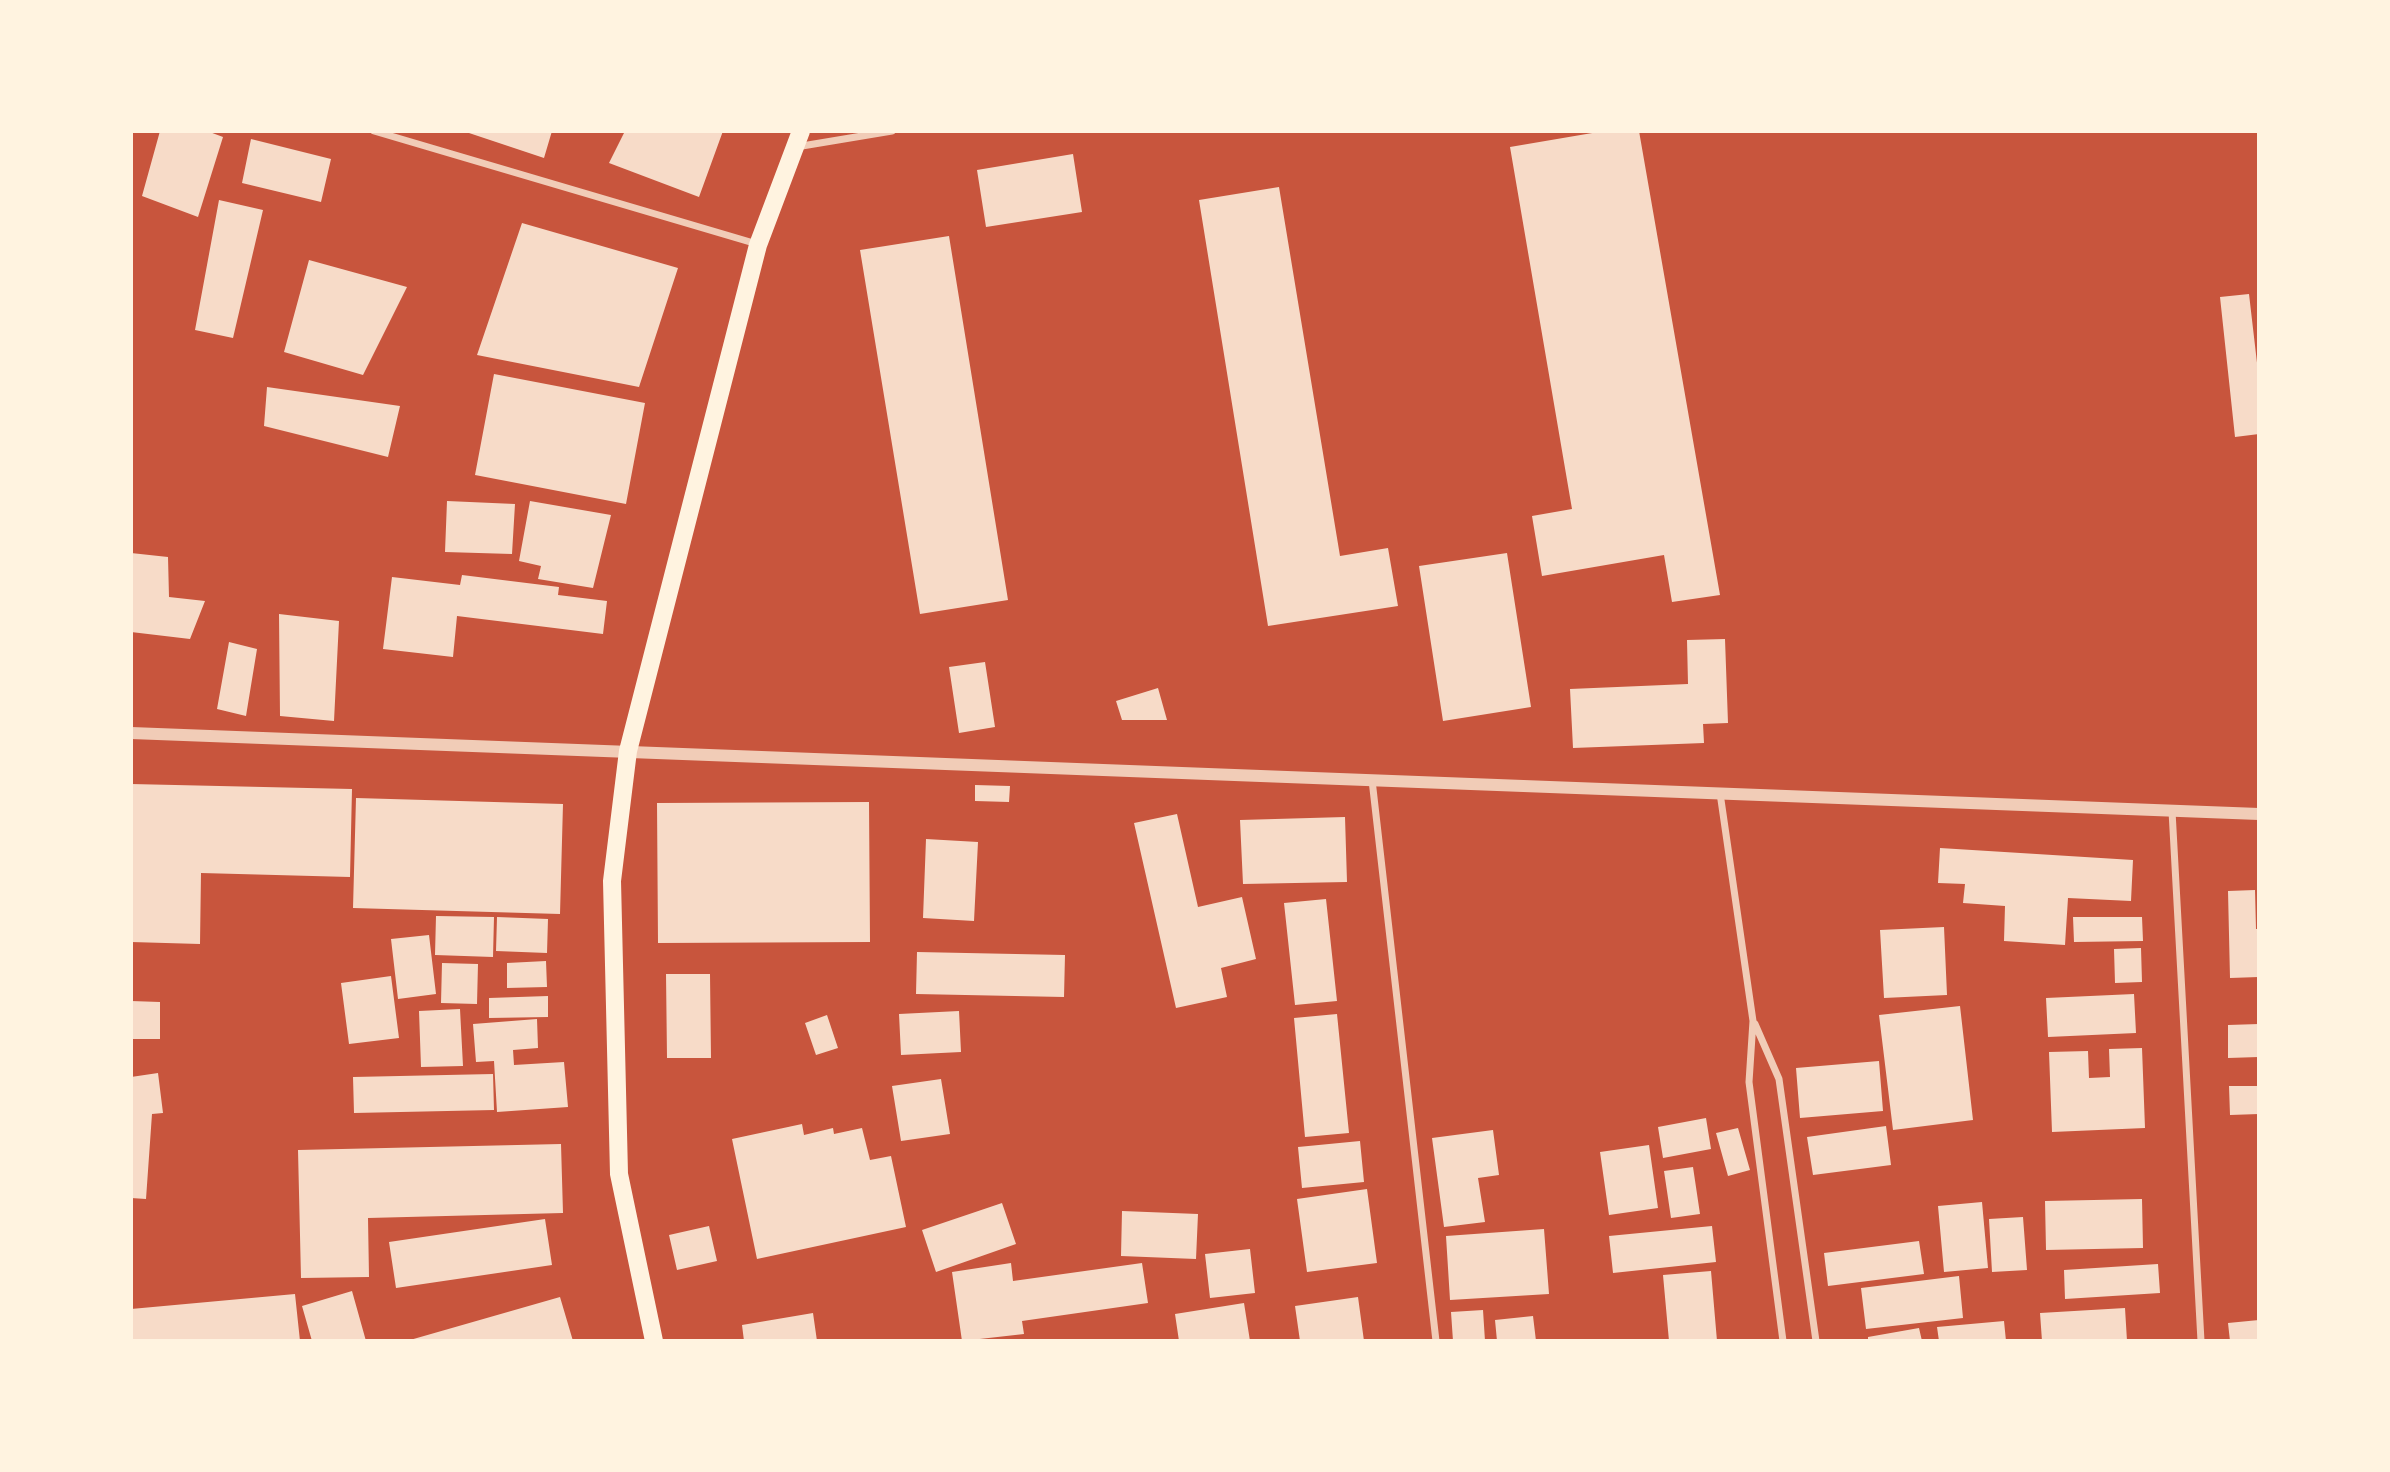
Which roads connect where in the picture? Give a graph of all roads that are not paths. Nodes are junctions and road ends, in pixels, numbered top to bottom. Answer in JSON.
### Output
{"nodes":[{"id":1,"x":374,"y":131,"type":"edge"},
{"id":2,"x":892,"y":131,"type":"edge"},
{"id":3,"x":797,"y":139,"type":"edge"},
{"id":4,"x":758,"y":245,"type":"junction"},
{"id":5,"x":131,"y":733,"type":"edge"},
{"id":6,"x":628,"y":751,"type":"junction"},
{"id":7,"x":1372,"y":780,"type":"junction"},
{"id":8,"x":1720,"y":793,"type":"junction"},
{"id":9,"x":2172,"y":811,"type":"junction"},
{"id":10,"x":2259,"y":814,"type":"edge"},
{"id":11,"x":1754,"y":1021,"type":"junction"},
{"id":12,"x":654,"y":1341,"type":"edge"},
{"id":13,"x":1436,"y":1341,"type":"edge"},
{"id":14,"x":1783,"y":1341,"type":"edge"},
{"id":15,"x":1816,"y":1341,"type":"edge"},
{"id":16,"x":2201,"y":1341,"type":"edge"}],
"edges":[{"from":1,"to":4,"type":"street"},
{"from":2,"to":3,"type":"street"},
{"from":3,"to":4,"type":"main road"},
{"from":4,"to":6,"type":"main road"},
{"from":5,"to":6,"type":"street"},
{"from":6,"to":7,"type":"street"},
{"from":6,"to":12,"type":"main road"},
{"from":7,"to":8,"type":"street"},
{"from":7,"to":13,"type":"street"},
{"from":8,"to":9,"type":"street"},
{"from":8,"to":11,"type":"street"},
{"from":9,"to":10,"type":"street"},
{"from":9,"to":16,"type":"street"},
{"from":11,"to":14,"type":"street"},
{"from":11,"to":15,"type":"street"}]}
